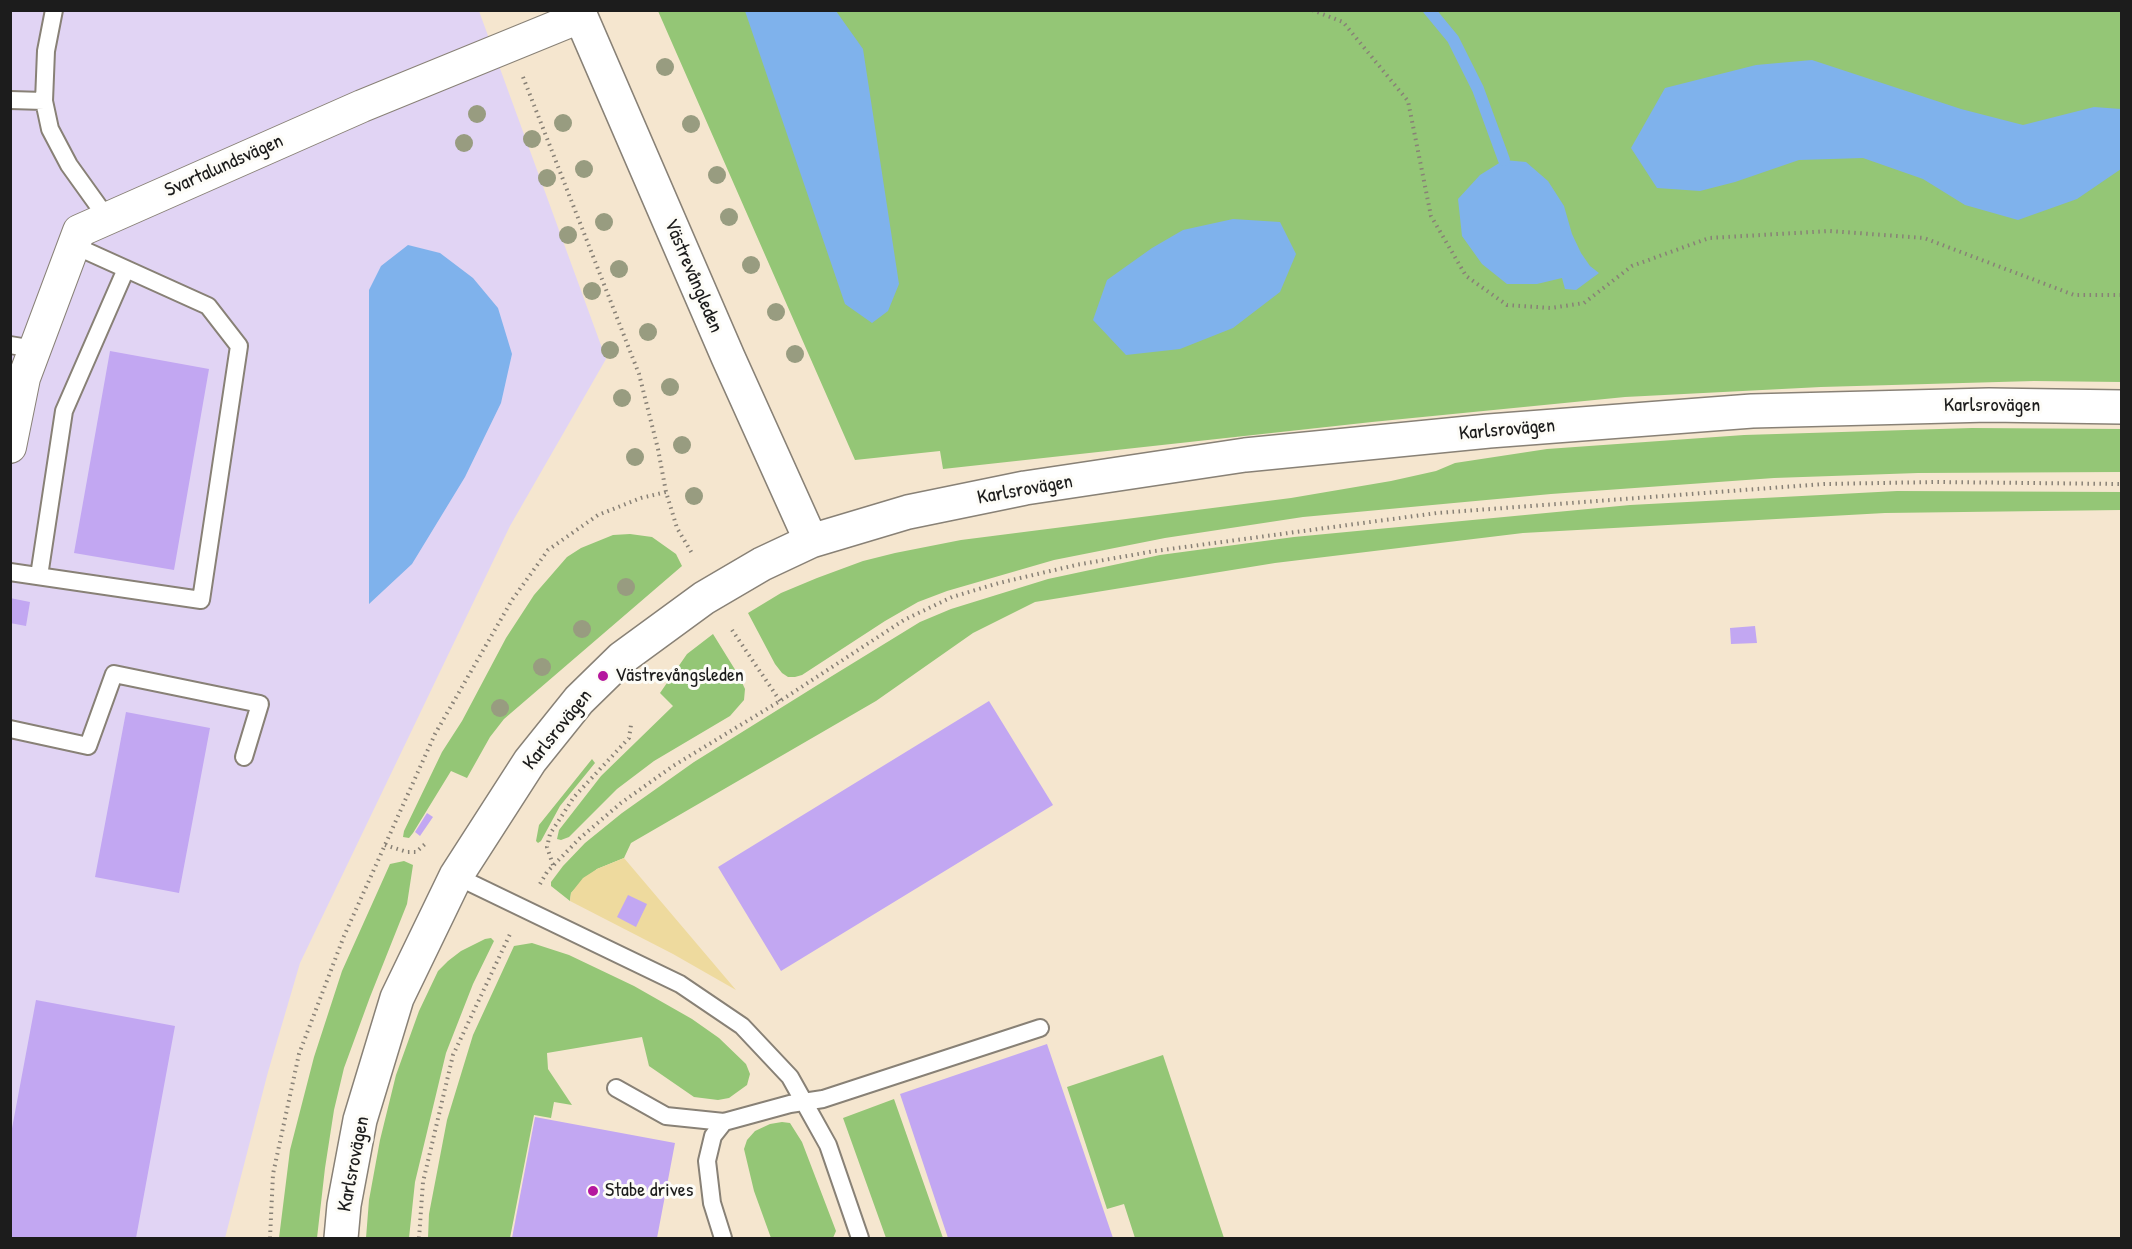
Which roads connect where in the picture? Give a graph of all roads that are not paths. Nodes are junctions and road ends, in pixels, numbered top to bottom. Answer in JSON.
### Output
{"nodes":[{"id":1,"x":54,"y":10,"type":"edge"},
{"id":2,"x":579,"y":14,"type":"edge"},
{"id":3,"x":10,"y":100,"type":"edge"},
{"id":4,"x":44,"y":101,"type":"junction"},
{"id":5,"x":107,"y":218,"type":"junction"},
{"id":6,"x":74,"y":245,"type":"junction"},
{"id":7,"x":126,"y":269,"type":"junction"},
{"id":8,"x":22,"y":347,"type":"edge"},
{"id":9,"x":2121,"y":407,"type":"edge"},
{"id":10,"x":10,"y":447,"type":"edge"},
{"id":11,"x":811,"y":541,"type":"junction"},
{"id":12,"x":10,"y":572,"type":"edge"},
{"id":13,"x":39,"y":576,"type":"junction"},
{"id":14,"x":10,"y":729,"type":"edge"},
{"id":15,"x":244,"y":757,"type":"dead end"},
{"id":16,"x":456,"y":876,"type":"junction"},
{"id":17,"x":1040,"y":1028,"type":"dead end"},
{"id":18,"x":616,"y":1088,"type":"dead end"},
{"id":19,"x":804,"y":1102,"type":"junction"},
{"id":20,"x":724,"y":1122,"type":"junction"},
{"id":21,"x":342,"y":1239,"type":"edge"},
{"id":22,"x":723,"y":1239,"type":"edge"},
{"id":23,"x":860,"y":1239,"type":"edge"}],
"edges":[{"from":1,"to":4,"type":"lane"},
{"from":2,"to":5,"type":"street","name":"Svartalundsvägen"},
{"from":2,"to":11,"type":"street","name":"Västrevångleden"},
{"from":3,"to":4,"type":"lane"},
{"from":4,"to":5,"type":"lane"},
{"from":5,"to":6,"type":"street","name":"Svartalundsvägen"},
{"from":6,"to":7,"type":"lane"},
{"from":6,"to":8,"type":"street","name":"Svartalundsvägen"},
{"from":7,"to":13,"type":"lane"},
{"from":7,"to":13,"type":"lane"},
{"from":8,"to":10,"type":"street","name":"Svartalundsvägen"},
{"from":9,"to":11,"type":"street","name":"Karlsrovägen"},
{"from":11,"to":16,"type":"street","name":"Karlsrovägen"},
{"from":12,"to":13,"type":"lane"},
{"from":14,"to":15,"type":"lane"},
{"from":16,"to":19,"type":"lane"},
{"from":16,"to":21,"type":"street","name":"Karlsrovägen"},
{"from":17,"to":19,"type":"lane"},
{"from":18,"to":20,"type":"lane"},
{"from":19,"to":20,"type":"lane"},
{"from":19,"to":23,"type":"lane"},
{"from":20,"to":22,"type":"lane"}]}
